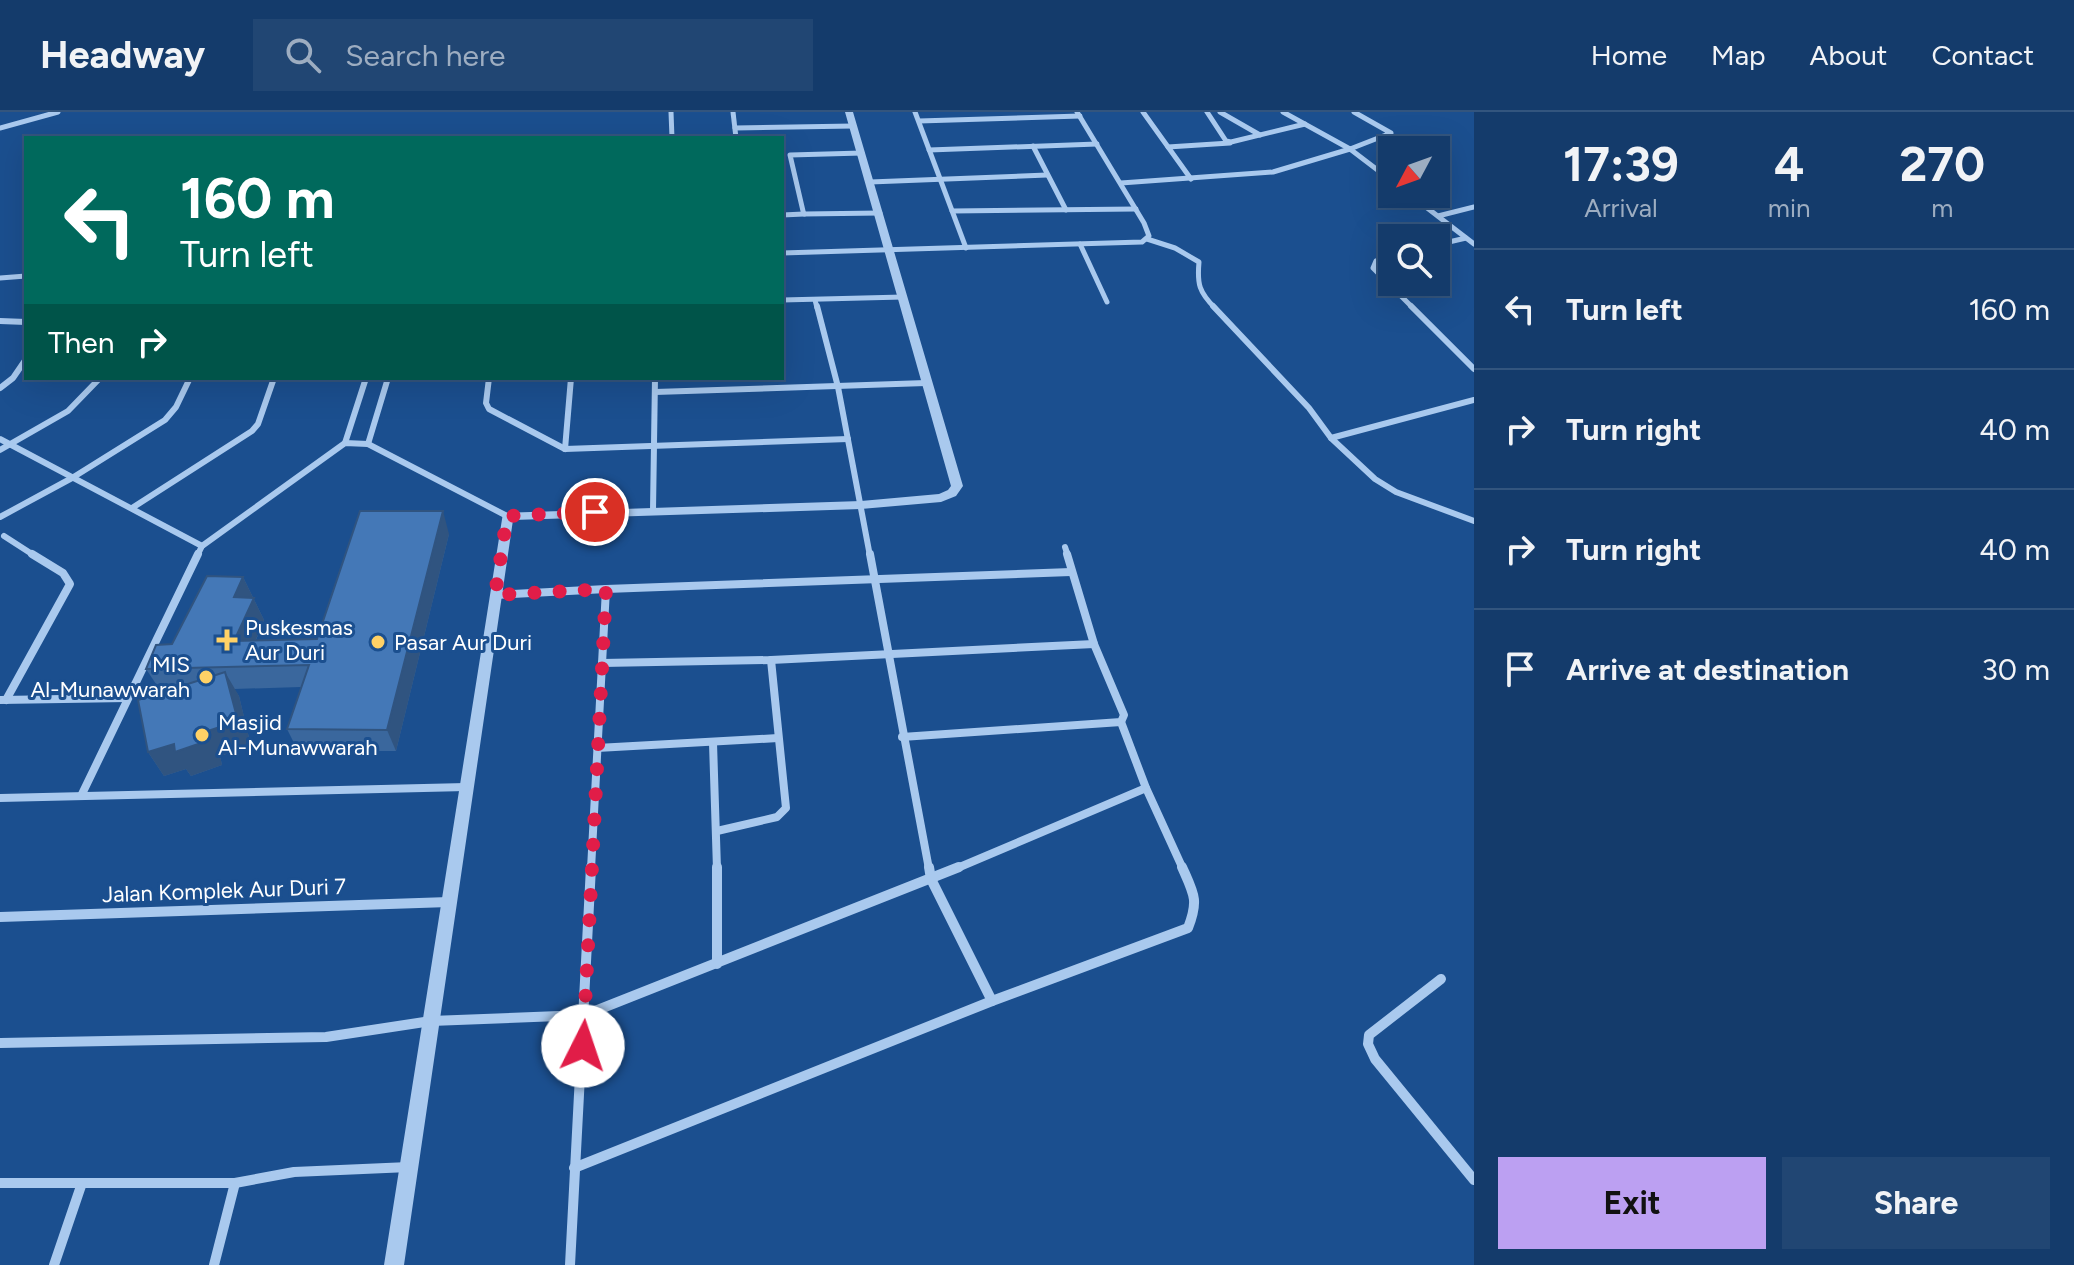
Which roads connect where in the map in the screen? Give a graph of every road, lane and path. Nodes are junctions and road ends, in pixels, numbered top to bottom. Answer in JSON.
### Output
{"nodes":[{"id":1,"x":58,"y":112,"type":"edge"},
{"id":2,"x":671,"y":112,"type":"edge"},
{"id":3,"x":733,"y":112,"type":"edge"},
{"id":4,"x":849,"y":112,"type":"edge"},
{"id":5,"x":915,"y":112,"type":"edge"},
{"id":6,"x":1143,"y":112,"type":"edge"},
{"id":7,"x":1207,"y":112,"type":"edge"},
{"id":8,"x":1220,"y":112,"type":"edge"},
{"id":9,"x":1283,"y":112,"type":"edge"},
{"id":10,"x":1354,"y":112,"type":"edge"},
{"id":11,"x":1079,"y":114,"type":"edge"},
{"id":12,"x":1011,"y":115,"type":"edge"},
{"id":13,"x":919,"y":121,"type":"junction"},
{"id":14,"x":1305,"y":124,"type":"junction"},
{"id":15,"x":853,"y":126,"type":"junction"},
{"id":16,"x":0,"y":128,"type":"edge"},
{"id":17,"x":735,"y":128,"type":"junction"},
{"id":18,"x":1260,"y":135,"type":"junction"},
{"id":19,"x":672,"y":136,"type":"edge"},
{"id":20,"x":736,"y":136,"type":"edge"},
{"id":21,"x":1231,"y":142,"type":"junction"},
{"id":22,"x":1097,"y":144,"type":"junction"},
{"id":23,"x":1033,"y":146,"type":"junction"},
{"id":24,"x":1168,"y":147,"type":"junction"},
{"id":25,"x":1350,"y":149,"type":"junction"},
{"id":26,"x":929,"y":150,"type":"junction"},
{"id":27,"x":862,"y":153,"type":"junction"},
{"id":28,"x":790,"y":155,"type":"junction"},
{"id":29,"x":784,"y":156,"type":"edge"},
{"id":30,"x":1378,"y":170,"type":"edge"},
{"id":31,"x":1047,"y":175,"type":"junction"},
{"id":32,"x":940,"y":178,"type":"junction"},
{"id":33,"x":1191,"y":179,"type":"junction"},
{"id":34,"x":784,"y":182,"type":"edge"},
{"id":35,"x":795,"y":182,"type":"junction"},
{"id":36,"x":870,"y":182,"type":"junction"},
{"id":37,"x":1121,"y":183,"type":"junction"},
{"id":38,"x":1474,"y":207,"type":"edge"},
{"id":39,"x":1427,"y":208,"type":"edge"},
{"id":40,"x":1136,"y":209,"type":"junction"},
{"id":41,"x":1066,"y":210,"type":"junction"},
{"id":42,"x":952,"y":211,"type":"junction"},
{"id":43,"x":880,"y":213,"type":"junction"},
{"id":44,"x":804,"y":214,"type":"junction"},
{"id":45,"x":784,"y":215,"type":"edge"},
{"id":46,"x":1438,"y":216,"type":"junction"},
{"id":47,"x":1466,"y":238,"type":"junction"},
{"id":48,"x":1147,"y":239,"type":"junction"},
{"id":49,"x":1450,"y":242,"type":"edge"},
{"id":50,"x":1080,"y":244,"type":"junction"},
{"id":51,"x":1474,"y":244,"type":"edge"},
{"id":52,"x":966,"y":248,"type":"junction"},
{"id":53,"x":891,"y":250,"type":"junction"},
{"id":54,"x":784,"y":253,"type":"edge"},
{"id":55,"x":24,"y":276,"type":"edge"},
{"id":56,"x":0,"y":278,"type":"edge"},
{"id":57,"x":1401,"y":296,"type":"edge"},
{"id":58,"x":903,"y":297,"type":"junction"},
{"id":59,"x":784,"y":300,"type":"edge"},
{"id":60,"x":815,"y":300,"type":"junction"},
{"id":61,"x":1107,"y":302,"type":"dead end"},
{"id":62,"x":0,"y":321,"type":"edge"},
{"id":63,"x":24,"y":322,"type":"edge"},
{"id":64,"x":24,"y":362,"type":"edge"},
{"id":65,"x":1474,"y":369,"type":"edge"},
{"id":66,"x":99,"y":380,"type":"edge"},
{"id":67,"x":189,"y":380,"type":"edge"},
{"id":68,"x":273,"y":380,"type":"edge"},
{"id":69,"x":365,"y":380,"type":"edge"},
{"id":70,"x":387,"y":380,"type":"edge"},
{"id":71,"x":489,"y":380,"type":"edge"},
{"id":72,"x":571,"y":380,"type":"edge"},
{"id":73,"x":655,"y":380,"type":"edge"},
{"id":74,"x":755,"y":380,"type":"edge"},
{"id":75,"x":926,"y":383,"type":"junction"},
{"id":76,"x":838,"y":387,"type":"junction"},
{"id":77,"x":0,"y":388,"type":"edge"},
{"id":78,"x":756,"y":388,"type":"junction"},
{"id":79,"x":655,"y":392,"type":"junction"},
{"id":80,"x":1474,"y":400,"type":"edge"},
{"id":81,"x":1331,"y":438,"type":"junction"},
{"id":82,"x":0,"y":439,"type":"edge"},
{"id":83,"x":848,"y":439,"type":"junction"},
{"id":84,"x":345,"y":443,"type":"junction"},
{"id":85,"x":10,"y":444,"type":"junction"},
{"id":86,"x":368,"y":444,"type":"junction"},
{"id":87,"x":654,"y":448,"type":"junction"},
{"id":88,"x":565,"y":449,"type":"junction"},
{"id":89,"x":0,"y":450,"type":"edge"},
{"id":90,"x":72,"y":478,"type":"junction"},
{"id":91,"x":861,"y":505,"type":"junction"},
{"id":92,"x":132,"y":508,"type":"junction"},
{"id":93,"x":653,"y":510,"type":"junction"},
{"id":94,"x":507,"y":516,"type":"junction"},
{"id":95,"x":0,"y":517,"type":"edge"},
{"id":96,"x":1474,"y":521,"type":"edge"},
{"id":97,"x":1,"y":538,"type":"edge"},
{"id":98,"x":202,"y":546,"type":"junction"},
{"id":99,"x":1065,"y":547,"type":"dead end"},
{"id":100,"x":1071,"y":572,"type":"junction"},
{"id":101,"x":873,"y":578,"type":"junction"},
{"id":102,"x":606,"y":589,"type":"junction"},
{"id":103,"x":495,"y":595,"type":"junction"},
{"id":104,"x":1094,"y":644,"type":"junction"},
{"id":105,"x":886,"y":653,"type":"junction"},
{"id":106,"x":771,"y":660,"type":"junction"},
{"id":107,"x":602,"y":663,"type":"junction"},
{"id":108,"x":127,"y":698,"type":"junction"},
{"id":109,"x":3,"y":700,"type":"edge"},
{"id":110,"x":1121,"y":722,"type":"junction"},
{"id":111,"x":902,"y":737,"type":"junction"},
{"id":112,"x":778,"y":738,"type":"junction"},
{"id":113,"x":713,"y":743,"type":"junction"},
{"id":114,"x":597,"y":748,"type":"junction"},
{"id":115,"x":466,"y":787,"type":"junction"},
{"id":116,"x":1146,"y":788,"type":"junction"},
{"id":117,"x":82,"y":794,"type":"junction"},
{"id":118,"x":0,"y":798,"type":"edge"},
{"id":119,"x":717,"y":831,"type":"junction"},
{"id":120,"x":931,"y":879,"type":"junction"},
{"id":121,"x":449,"y":902,"type":"junction"},
{"id":122,"x":0,"y":917,"type":"edge"},
{"id":123,"x":717,"y":964,"type":"junction"},
{"id":124,"x":1441,"y":979,"type":"dead end"},
{"id":125,"x":992,"y":1001,"type":"junction"},
{"id":126,"x":585,"y":1015,"type":"junction"},
{"id":127,"x":431,"y":1021,"type":"junction"},
{"id":128,"x":1,"y":1046,"type":"edge"},
{"id":129,"x":409,"y":1167,"type":"junction"},
{"id":130,"x":574,"y":1168,"type":"junction"},
{"id":131,"x":1474,"y":1180,"type":"edge"},
{"id":132,"x":0,"y":1183,"type":"edge"},
{"id":133,"x":82,"y":1183,"type":"junction"},
{"id":134,"x":235,"y":1183,"type":"junction"},
{"id":135,"x":54,"y":1265,"type":"edge"},
{"id":136,"x":214,"y":1265,"type":"edge"},
{"id":137,"x":394,"y":1265,"type":"edge"},
{"id":138,"x":570,"y":1265,"type":"edge"}],
"edges":[{"from":1,"to":16,"type":"street"},
{"from":2,"to":19,"type":"street"},
{"from":3,"to":17,"type":"street"},
{"from":4,"to":15,"type":"street"},
{"from":5,"to":13,"type":"street"},
{"from":6,"to":24,"type":"street"},
{"from":7,"to":21,"type":"street"},
{"from":8,"to":18,"type":"street"},
{"from":9,"to":14,"type":"street"},
{"from":10,"to":25,"type":"street"},
{"from":11,"to":12,"type":"street"},
{"from":11,"to":22,"type":"street"},
{"from":12,"to":13,"type":"street"},
{"from":13,"to":26,"type":"street"},
{"from":14,"to":18,"type":"street"},
{"from":14,"to":25,"type":"street"},
{"from":15,"to":17,"type":"street"},
{"from":15,"to":27,"type":"street"},
{"from":17,"to":20,"type":"street"},
{"from":18,"to":21,"type":"street"},
{"from":21,"to":24,"type":"street"},
{"from":22,"to":23,"type":"street"},
{"from":22,"to":37,"type":"street"},
{"from":23,"to":26,"type":"street"},
{"from":23,"to":31,"type":"street"},
{"from":24,"to":33,"type":"street"},
{"from":25,"to":30,"type":"street"},
{"from":25,"to":33,"type":"street"},
{"from":26,"to":32,"type":"street"},
{"from":27,"to":28,"type":"street"},
{"from":27,"to":36,"type":"street"},
{"from":28,"to":29,"type":"street"},
{"from":28,"to":35,"type":"street"},
{"from":31,"to":32,"type":"street"},
{"from":31,"to":41,"type":"street"},
{"from":32,"to":36,"type":"street"},
{"from":32,"to":42,"type":"street"},
{"from":33,"to":37,"type":"street"},
{"from":34,"to":35,"type":"street"},
{"from":35,"to":44,"type":"street"},
{"from":36,"to":43,"type":"street"},
{"from":37,"to":40,"type":"street"},
{"from":38,"to":46,"type":"street"},
{"from":39,"to":46,"type":"street"},
{"from":40,"to":41,"type":"street"},
{"from":40,"to":48,"type":"street"},
{"from":41,"to":42,"type":"street"},
{"from":42,"to":52,"type":"street"},
{"from":43,"to":44,"type":"street"},
{"from":43,"to":53,"type":"street"},
{"from":44,"to":45,"type":"street"},
{"from":46,"to":47,"type":"street"},
{"from":47,"to":49,"type":"street"},
{"from":47,"to":51,"type":"street"},
{"from":48,"to":50,"type":"street"},
{"from":48,"to":81,"type":"street"},
{"from":50,"to":52,"type":"street"},
{"from":50,"to":61,"type":"street"},
{"from":52,"to":53,"type":"street"},
{"from":53,"to":54,"type":"street"},
{"from":53,"to":58,"type":"street"},
{"from":55,"to":56,"type":"street"},
{"from":57,"to":65,"type":"street"},
{"from":58,"to":60,"type":"street"},
{"from":58,"to":75,"type":"street"},
{"from":59,"to":60,"type":"street"},
{"from":60,"to":76,"type":"street"},
{"from":62,"to":63,"type":"street"},
{"from":64,"to":77,"type":"street"},
{"from":66,"to":85,"type":"street"},
{"from":67,"to":90,"type":"street"},
{"from":68,"to":92,"type":"street"},
{"from":69,"to":84,"type":"street"},
{"from":70,"to":86,"type":"street"},
{"from":71,"to":88,"type":"street"},
{"from":72,"to":88,"type":"street"},
{"from":73,"to":79,"type":"street"},
{"from":74,"to":78,"type":"street"},
{"from":75,"to":76,"type":"street"},
{"from":75,"to":91,"type":"street"},
{"from":76,"to":78,"type":"street"},
{"from":76,"to":83,"type":"street"},
{"from":78,"to":79,"type":"street"},
{"from":79,"to":87,"type":"street"},
{"from":80,"to":81,"type":"street"},
{"from":81,"to":96,"type":"street"},
{"from":82,"to":85,"type":"street"},
{"from":83,"to":87,"type":"street"},
{"from":83,"to":91,"type":"street"},
{"from":84,"to":86,"type":"street"},
{"from":84,"to":98,"type":"street"},
{"from":85,"to":89,"type":"street"},
{"from":85,"to":90,"type":"street"},
{"from":86,"to":94,"type":"street"},
{"from":87,"to":88,"type":"street"},
{"from":87,"to":93,"type":"street"},
{"from":90,"to":92,"type":"street"},
{"from":90,"to":95,"type":"street"},
{"from":91,"to":93,"type":"street"},
{"from":91,"to":101,"type":"street"},
{"from":92,"to":98,"type":"street"},
{"from":93,"to":94,"type":"street"},
{"from":94,"to":103,"type":"street"},
{"from":97,"to":109,"type":"street"},
{"from":98,"to":108,"type":"street"},
{"from":99,"to":100,"type":"street"},
{"from":100,"to":101,"type":"street"},
{"from":100,"to":104,"type":"street"},
{"from":101,"to":102,"type":"street"},
{"from":101,"to":105,"type":"street"},
{"from":102,"to":103,"type":"street"},
{"from":102,"to":107,"type":"street"},
{"from":103,"to":115,"type":"street"},
{"from":104,"to":105,"type":"street"},
{"from":104,"to":110,"type":"street"},
{"from":105,"to":106,"type":"street"},
{"from":105,"to":111,"type":"street"},
{"from":106,"to":107,"type":"street"},
{"from":106,"to":112,"type":"street"},
{"from":107,"to":114,"type":"street"},
{"from":108,"to":109,"type":"street"},
{"from":108,"to":117,"type":"street"},
{"from":110,"to":111,"type":"street"},
{"from":110,"to":116,"type":"street"},
{"from":111,"to":120,"type":"street"},
{"from":112,"to":113,"type":"street"},
{"from":112,"to":119,"type":"street"},
{"from":113,"to":114,"type":"street"},
{"from":113,"to":119,"type":"street"},
{"from":114,"to":126,"type":"street"},
{"from":115,"to":117,"type":"street"},
{"from":115,"to":121,"type":"street"},
{"from":116,"to":120,"type":"street"},
{"from":116,"to":125,"type":"street"},
{"from":117,"to":118,"type":"street"},
{"from":119,"to":123,"type":"street"},
{"from":120,"to":123,"type":"street"},
{"from":120,"to":125,"type":"street"},
{"from":121,"to":122,"type":"street","name":"Jalan Komplek Aur Duri 7"},
{"from":121,"to":127,"type":"street"},
{"from":123,"to":126,"type":"street"},
{"from":124,"to":131,"type":"street"},
{"from":125,"to":130,"type":"street"},
{"from":126,"to":127,"type":"street"},
{"from":126,"to":130,"type":"street"},
{"from":127,"to":128,"type":"street"},
{"from":127,"to":129,"type":"street"},
{"from":129,"to":134,"type":"street"},
{"from":129,"to":137,"type":"street"},
{"from":130,"to":138,"type":"street"},
{"from":132,"to":133,"type":"street"},
{"from":133,"to":134,"type":"street"},
{"from":133,"to":135,"type":"street"},
{"from":134,"to":136,"type":"street"}]}
